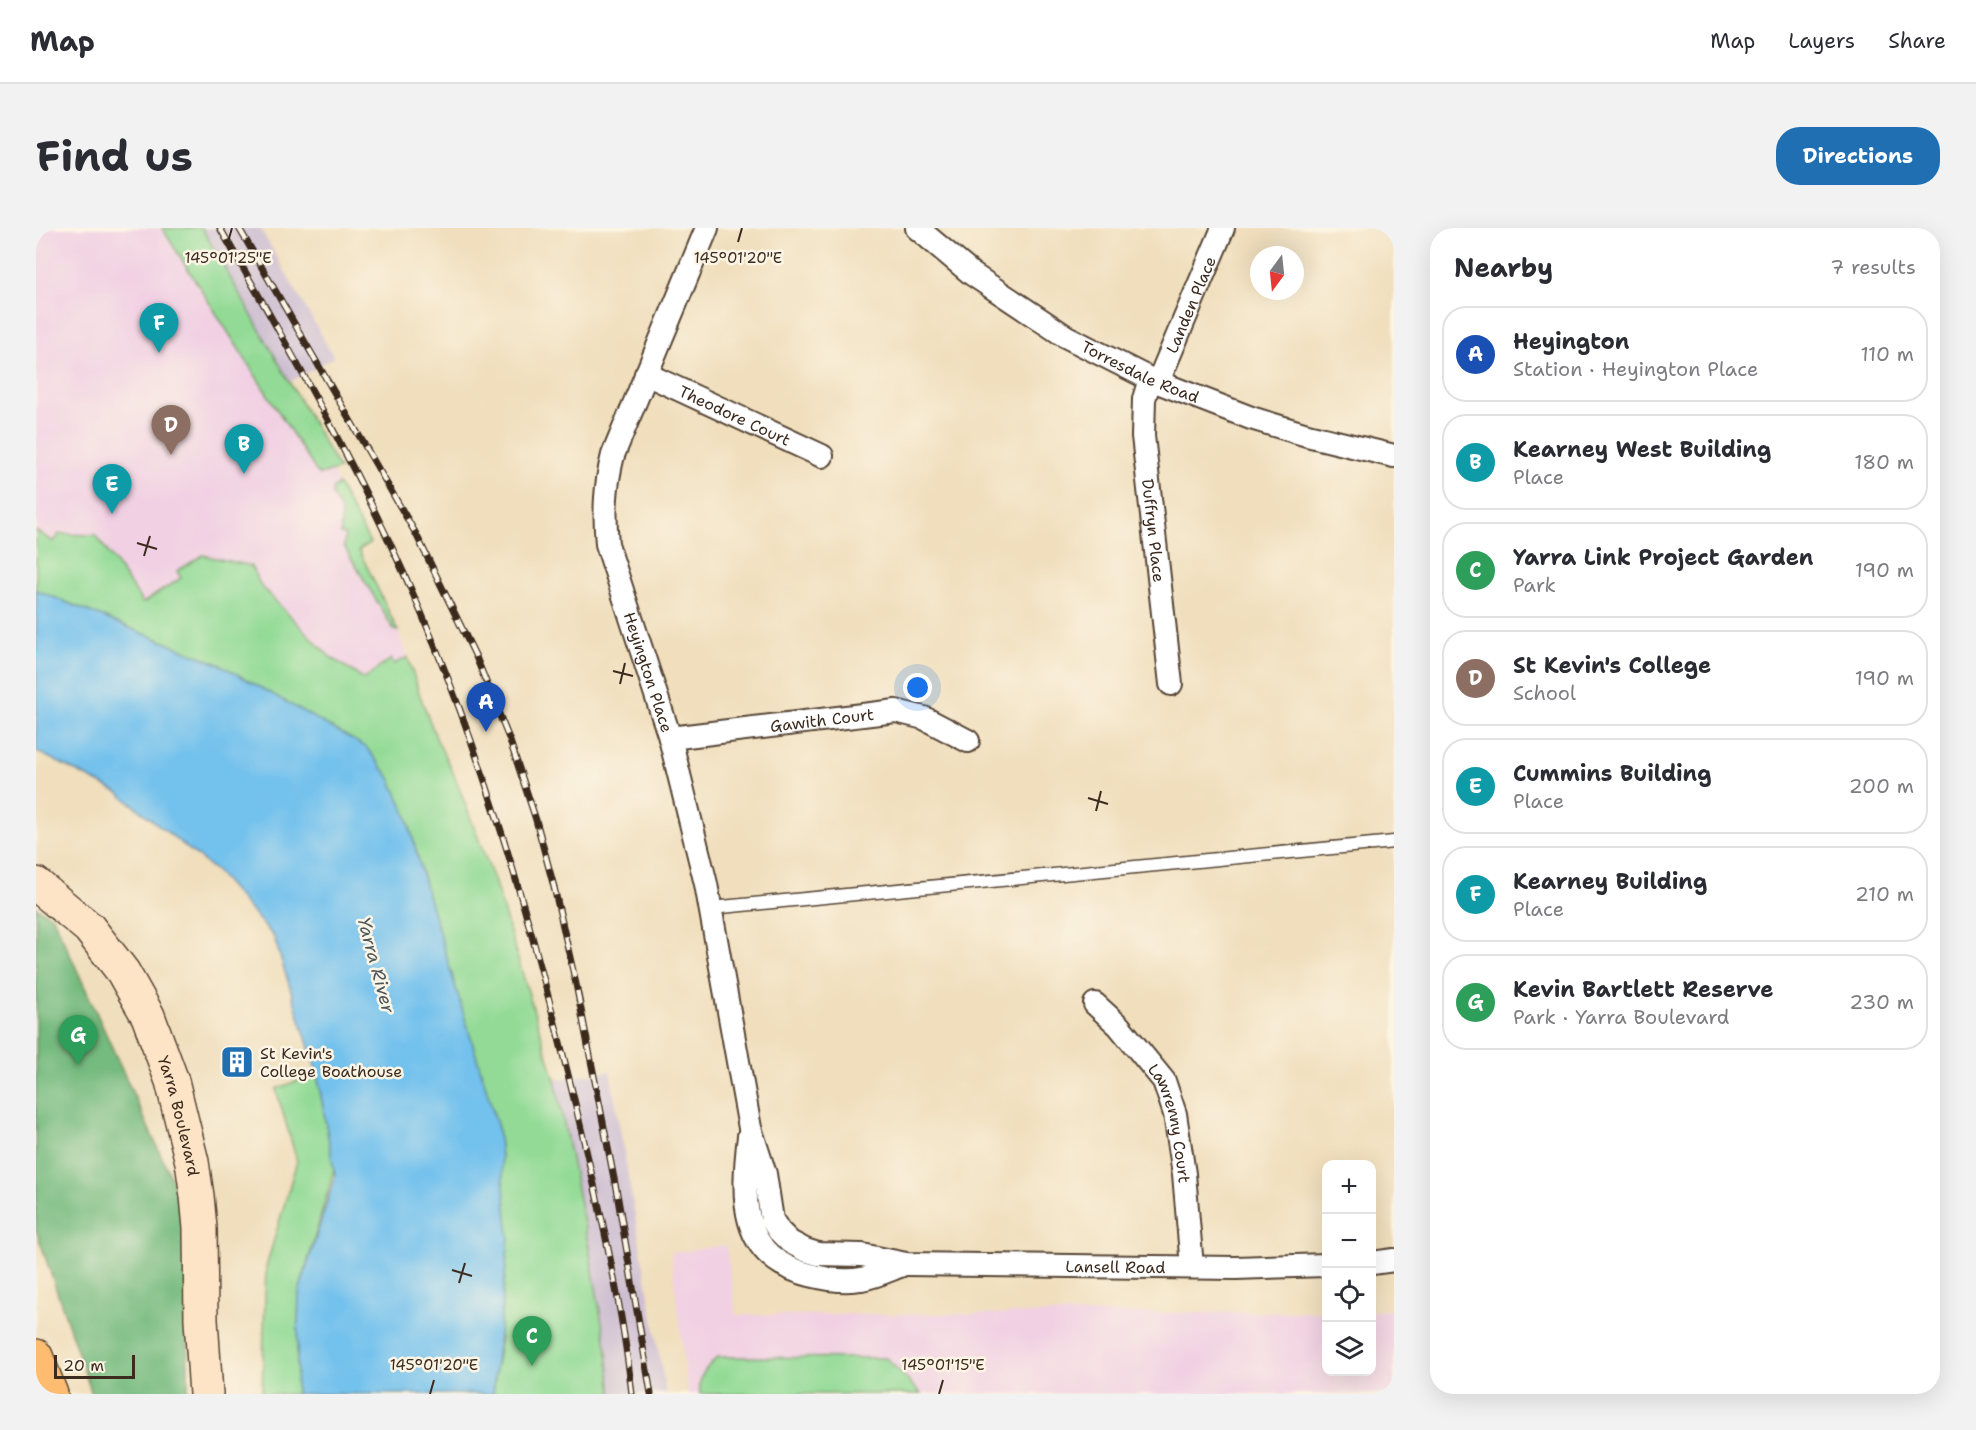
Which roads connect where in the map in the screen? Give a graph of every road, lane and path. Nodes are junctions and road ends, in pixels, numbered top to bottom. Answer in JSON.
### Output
{"nodes":[{"id":1,"x":706,"y":228,"type":"edge"},
{"id":2,"x":917,"y":228,"type":"edge"},
{"id":3,"x":1222,"y":228,"type":"edge"},
{"id":4,"x":646,"y":374,"type":"junction"},
{"id":5,"x":1154,"y":380,"type":"junction"},
{"id":6,"x":822,"y":456,"type":"dead end"},
{"id":7,"x":1394,"y":456,"type":"edge"},
{"id":8,"x":1171,"y":684,"type":"dead end"},
{"id":9,"x":670,"y":738,"type":"junction"},
{"id":10,"x":968,"y":741,"type":"dead end"},
{"id":11,"x":1394,"y":842,"type":"edge"},
{"id":12,"x":36,"y":884,"type":"edge"},
{"id":13,"x":711,"y":908,"type":"junction"},
{"id":14,"x":1095,"y":1004,"type":"dead end"},
{"id":15,"x":750,"y":1128,"type":"junction"},
{"id":16,"x":779,"y":1232,"type":"joint"},
{"id":17,"x":758,"y":1242,"type":"joint"},
{"id":18,"x":1394,"y":1260,"type":"edge"},
{"id":19,"x":1376,"y":1262,"type":"edge"},
{"id":20,"x":906,"y":1264,"type":"junction"},
{"id":21,"x":1322,"y":1265,"type":"edge"},
{"id":22,"x":1192,"y":1268,"type":"junction"},
{"id":23,"x":36,"y":1356,"type":"edge"},
{"id":24,"x":51,"y":1394,"type":"edge"},
{"id":25,"x":206,"y":1394,"type":"edge"}],
"edges":[{"from":1,"to":4,"type":"street","name":"Heyington Place"},
{"from":2,"to":5,"type":"street","name":"Torresdale Road"},
{"from":3,"to":5,"type":"street","name":"Landen Place"},
{"from":4,"to":6,"type":"street","name":"Theodore Court"},
{"from":4,"to":9,"type":"street","name":"Heyington Place"},
{"from":5,"to":7,"type":"street","name":"Torresdale Road"},
{"from":5,"to":8,"type":"street","name":"Duffryn Place"},
{"from":9,"to":10,"type":"street","name":"Gawith Court"},
{"from":9,"to":13,"type":"street","name":"Heyington Place"},
{"from":11,"to":13,"type":"lane"},
{"from":12,"to":25,"type":"street","name":"Yarra Boulevard"},
{"from":13,"to":15,"type":"street","name":"Heyington Place"},
{"from":14,"to":22,"type":"street","name":"Lawrenny Court"},
{"from":15,"to":16,"type":"street","name":"Heyington Place"},
{"from":15,"to":17,"type":"street","name":"Heyington Place"},
{"from":16,"to":20,"type":"street","name":"Lansell Road"},
{"from":17,"to":20,"type":"street","name":"Lansell Road"},
{"from":18,"to":19,"type":"street"},
{"from":20,"to":22,"type":"street","name":"Lansell Road"},
{"from":21,"to":22,"type":"street","name":"Lansell Road"},
{"from":23,"to":24,"type":"highway"}]}
